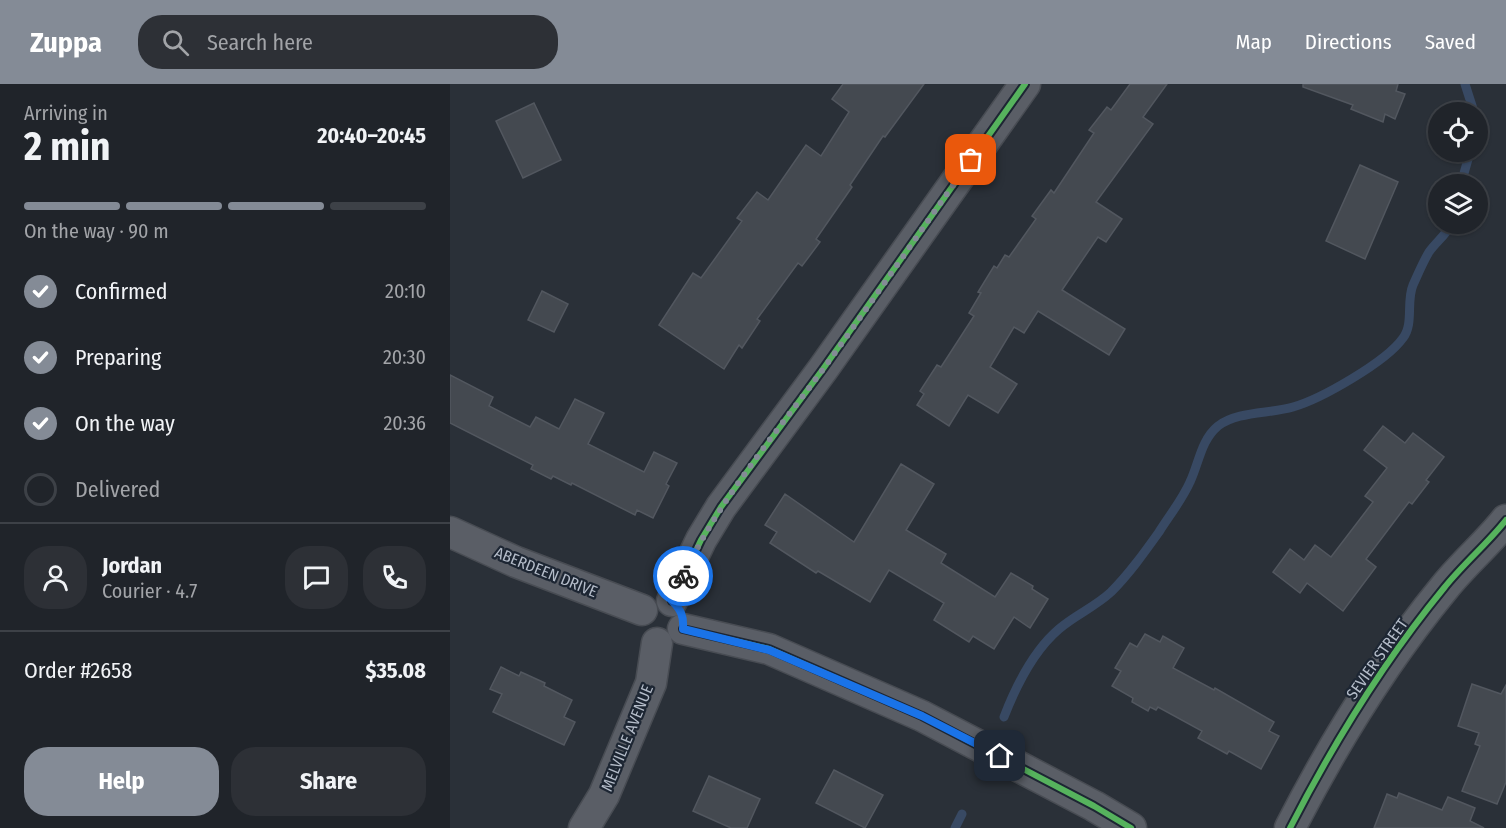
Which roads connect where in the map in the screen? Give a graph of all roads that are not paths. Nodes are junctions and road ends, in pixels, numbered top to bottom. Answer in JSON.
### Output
{"nodes":[{"id":1,"x":1025,"y":84,"type":"edge"},
{"id":2,"x":1506,"y":520,"type":"edge"},
{"id":3,"x":450,"y":532,"type":"edge"},
{"id":4,"x":672,"y":601,"type":"junction"},
{"id":5,"x":642,"y":610,"type":"junction"},
{"id":6,"x":683,"y":629,"type":"junction"},
{"id":7,"x":657,"y":643,"type":"junction"},
{"id":8,"x":584,"y":828,"type":"edge"},
{"id":9,"x":1131,"y":828,"type":"edge"},
{"id":10,"x":1290,"y":828,"type":"edge"}],
"edges":[{"from":1,"to":4,"type":"street"},
{"from":2,"to":10,"type":"street","name":"SEVIER STREET"},
{"from":3,"to":5,"type":"street","name":"ABERDEEN DRIVE"},
{"from":4,"to":5,"type":"street"},
{"from":4,"to":6,"type":"street"},
{"from":5,"to":7,"type":"street"},
{"from":6,"to":7,"type":"street"},
{"from":6,"to":9,"type":"street"},
{"from":7,"to":8,"type":"street","name":"MELVILLE AVENUE"}]}
